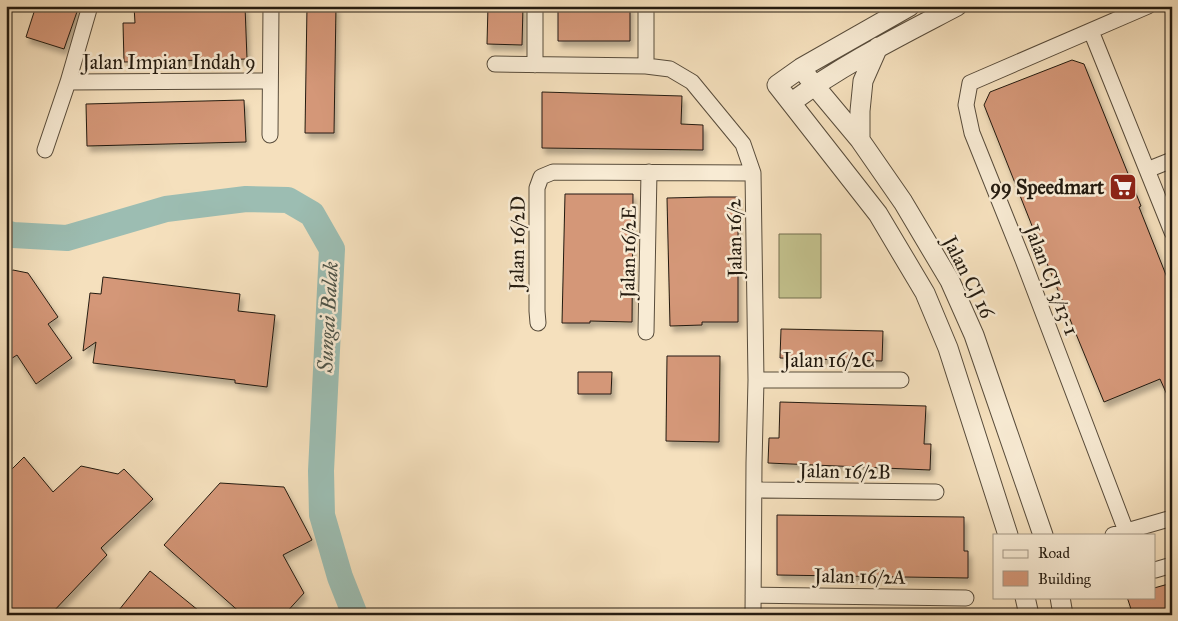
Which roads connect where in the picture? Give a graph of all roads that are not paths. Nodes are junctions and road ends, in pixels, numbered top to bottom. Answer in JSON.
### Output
{"nodes":[{"id":1,"x":90,"y":6,"type":"edge"},
{"id":2,"x":271,"y":6,"type":"edge"},
{"id":3,"x":535,"y":6,"type":"edge"},
{"id":4,"x":646,"y":6,"type":"edge"},
{"id":5,"x":910,"y":6,"type":"edge"},
{"id":6,"x":957,"y":6,"type":"edge"},
{"id":7,"x":1148,"y":6,"type":"edge"},
{"id":8,"x":1092,"y":30,"type":"junction"},
{"id":9,"x":878,"y":47,"type":"junction"},
{"id":10,"x":494,"y":64,"type":"dead end"},
{"id":11,"x":535,"y":64,"type":"junction"},
{"id":12,"x":646,"y":66,"type":"junction"},
{"id":13,"x":801,"y":68,"type":"junction"},
{"id":14,"x":270,"y":81,"type":"junction"},
{"id":15,"x":68,"y":82,"type":"junction"},
{"id":16,"x":814,"y":86,"type":"junction"},
{"id":17,"x":792,"y":102,"type":"junction"},
{"id":18,"x":270,"y":135,"type":"dead end"},
{"id":19,"x":860,"y":140,"type":"junction"},
{"id":20,"x":45,"y":150,"type":"dead end"},
{"id":21,"x":1172,"y":160,"type":"edge"},
{"id":22,"x":1147,"y":170,"type":"junction"},
{"id":23,"x":649,"y":172,"type":"junction"},
{"id":24,"x":753,"y":172,"type":"junction"},
{"id":25,"x":1172,"y":232,"type":"edge"},
{"id":26,"x":538,"y":323,"type":"dead end"},
{"id":27,"x":646,"y":332,"type":"dead end"},
{"id":28,"x":756,"y":380,"type":"junction"},
{"id":29,"x":901,"y":380,"type":"dead end"},
{"id":30,"x":754,"y":490,"type":"junction"},
{"id":31,"x":936,"y":492,"type":"dead end"},
{"id":32,"x":1172,"y":518,"type":"edge"},
{"id":33,"x":1120,"y":533,"type":"edge"},
{"id":34,"x":1008,"y":534,"type":"edge"},
{"id":35,"x":1043,"y":534,"type":"edge"},
{"id":36,"x":1172,"y":565,"type":"edge"},
{"id":37,"x":1156,"y":570,"type":"edge"},
{"id":38,"x":753,"y":595,"type":"junction"},
{"id":39,"x":966,"y":598,"type":"dead end"},
{"id":40,"x":1025,"y":598,"type":"edge"},
{"id":41,"x":1060,"y":598,"type":"edge"},
{"id":42,"x":753,"y":615,"type":"edge"},
{"id":43,"x":1029,"y":615,"type":"edge"},
{"id":44,"x":1064,"y":615,"type":"edge"}],
"edges":[{"from":1,"to":15,"type":"street"},
{"from":2,"to":14,"type":"street"},
{"from":3,"to":11,"type":"street"},
{"from":4,"to":12,"type":"street"},
{"from":5,"to":13,"type":"street"},
{"from":6,"to":9,"type":"street"},
{"from":7,"to":8,"type":"street","name":"Jalan CJ 3/13-1"},
{"from":8,"to":22,"type":"street"},
{"from":8,"to":33,"type":"street","name":"Jalan CJ 3/13-1"},
{"from":9,"to":16,"type":"street"},
{"from":9,"to":19,"type":"street"},
{"from":10,"to":11,"type":"street","name":"Jalan 16/2"},
{"from":11,"to":12,"type":"street","name":"Jalan 16/2"},
{"from":12,"to":24,"type":"street","name":"Jalan 16/2"},
{"from":13,"to":16,"type":"street","name":"Jalan CJ 16"},
{"from":13,"to":17,"type":"street"},
{"from":14,"to":15,"type":"street","name":"Jalan Impian Indah 9"},
{"from":14,"to":18,"type":"street"},
{"from":15,"to":20,"type":"street"},
{"from":16,"to":17,"type":"street"},
{"from":16,"to":19,"type":"street","name":"Jalan CJ 16"},
{"from":17,"to":34,"type":"street"},
{"from":19,"to":35,"type":"street","name":"Jalan CJ 16"},
{"from":21,"to":22,"type":"street"},
{"from":22,"to":25,"type":"street"},
{"from":23,"to":24,"type":"street"},
{"from":23,"to":26,"type":"street","name":"Jalan 16/2D"},
{"from":23,"to":27,"type":"street","name":"Jalan 16/2E"},
{"from":24,"to":28,"type":"street","name":"Jalan 16/2"},
{"from":28,"to":29,"type":"street","name":"Jalan 16/2C"},
{"from":28,"to":30,"type":"street","name":"Jalan 16/2"},
{"from":30,"to":31,"type":"street","name":"Jalan 16/2B"},
{"from":30,"to":38,"type":"street","name":"Jalan 16/2"},
{"from":32,"to":33,"type":"street"},
{"from":36,"to":37,"type":"street"},
{"from":38,"to":39,"type":"street","name":"Jalan 16/2A"},
{"from":38,"to":42,"type":"street","name":"Jalan 16/2"},
{"from":40,"to":43,"type":"street"},
{"from":41,"to":44,"type":"street"}]}
